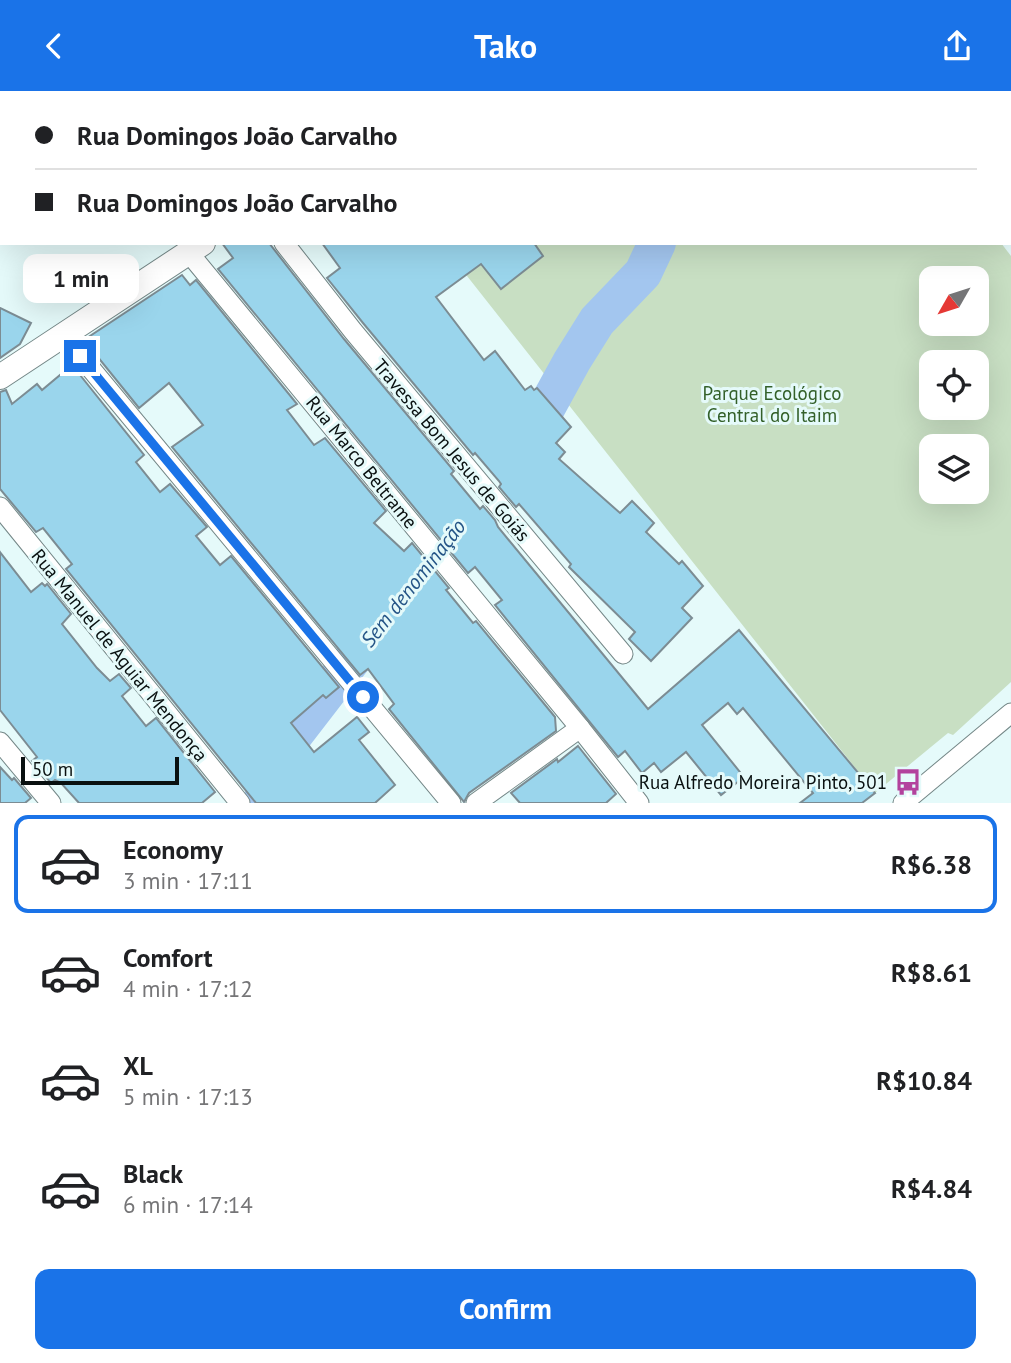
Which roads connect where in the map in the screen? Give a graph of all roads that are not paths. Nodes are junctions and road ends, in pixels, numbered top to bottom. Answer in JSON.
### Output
{"nodes":[{"id":1,"x":286,"y":245,"type":"edge"},
{"id":2,"x":196,"y":248,"type":"edge"},
{"id":3,"x":63,"y":335,"type":"junction"},
{"id":4,"x":0,"y":377,"type":"edge"},
{"id":5,"x":0,"y":507,"type":"edge"},
{"id":6,"x":623,"y":654,"type":"dead end"},
{"id":7,"x":1011,"y":713,"type":"edge"},
{"id":8,"x":580,"y":728,"type":"junction"},
{"id":9,"x":0,"y":742,"type":"edge"},
{"id":10,"x":51,"y":803,"type":"edge"},
{"id":11,"x":240,"y":803,"type":"edge"},
{"id":12,"x":451,"y":803,"type":"edge"},
{"id":13,"x":476,"y":803,"type":"edge"},
{"id":14,"x":639,"y":803,"type":"edge"},
{"id":15,"x":903,"y":803,"type":"edge"}],
"edges":[{"from":1,"to":6,"type":"street","name":"Travessa Bom Jesus de Goiás"},
{"from":2,"to":3,"type":"street"},
{"from":2,"to":8,"type":"street","name":"Rua Marco Beltrame"},
{"from":3,"to":4,"type":"street"},
{"from":3,"to":12,"type":"street"},
{"from":5,"to":11,"type":"street","name":"Rua Manuel de Aguiar Mendonça"},
{"from":7,"to":15,"type":"street"},
{"from":8,"to":13,"type":"street"},
{"from":8,"to":14,"type":"street","name":"Rua Marco Beltrame"},
{"from":9,"to":10,"type":"street"}]}
